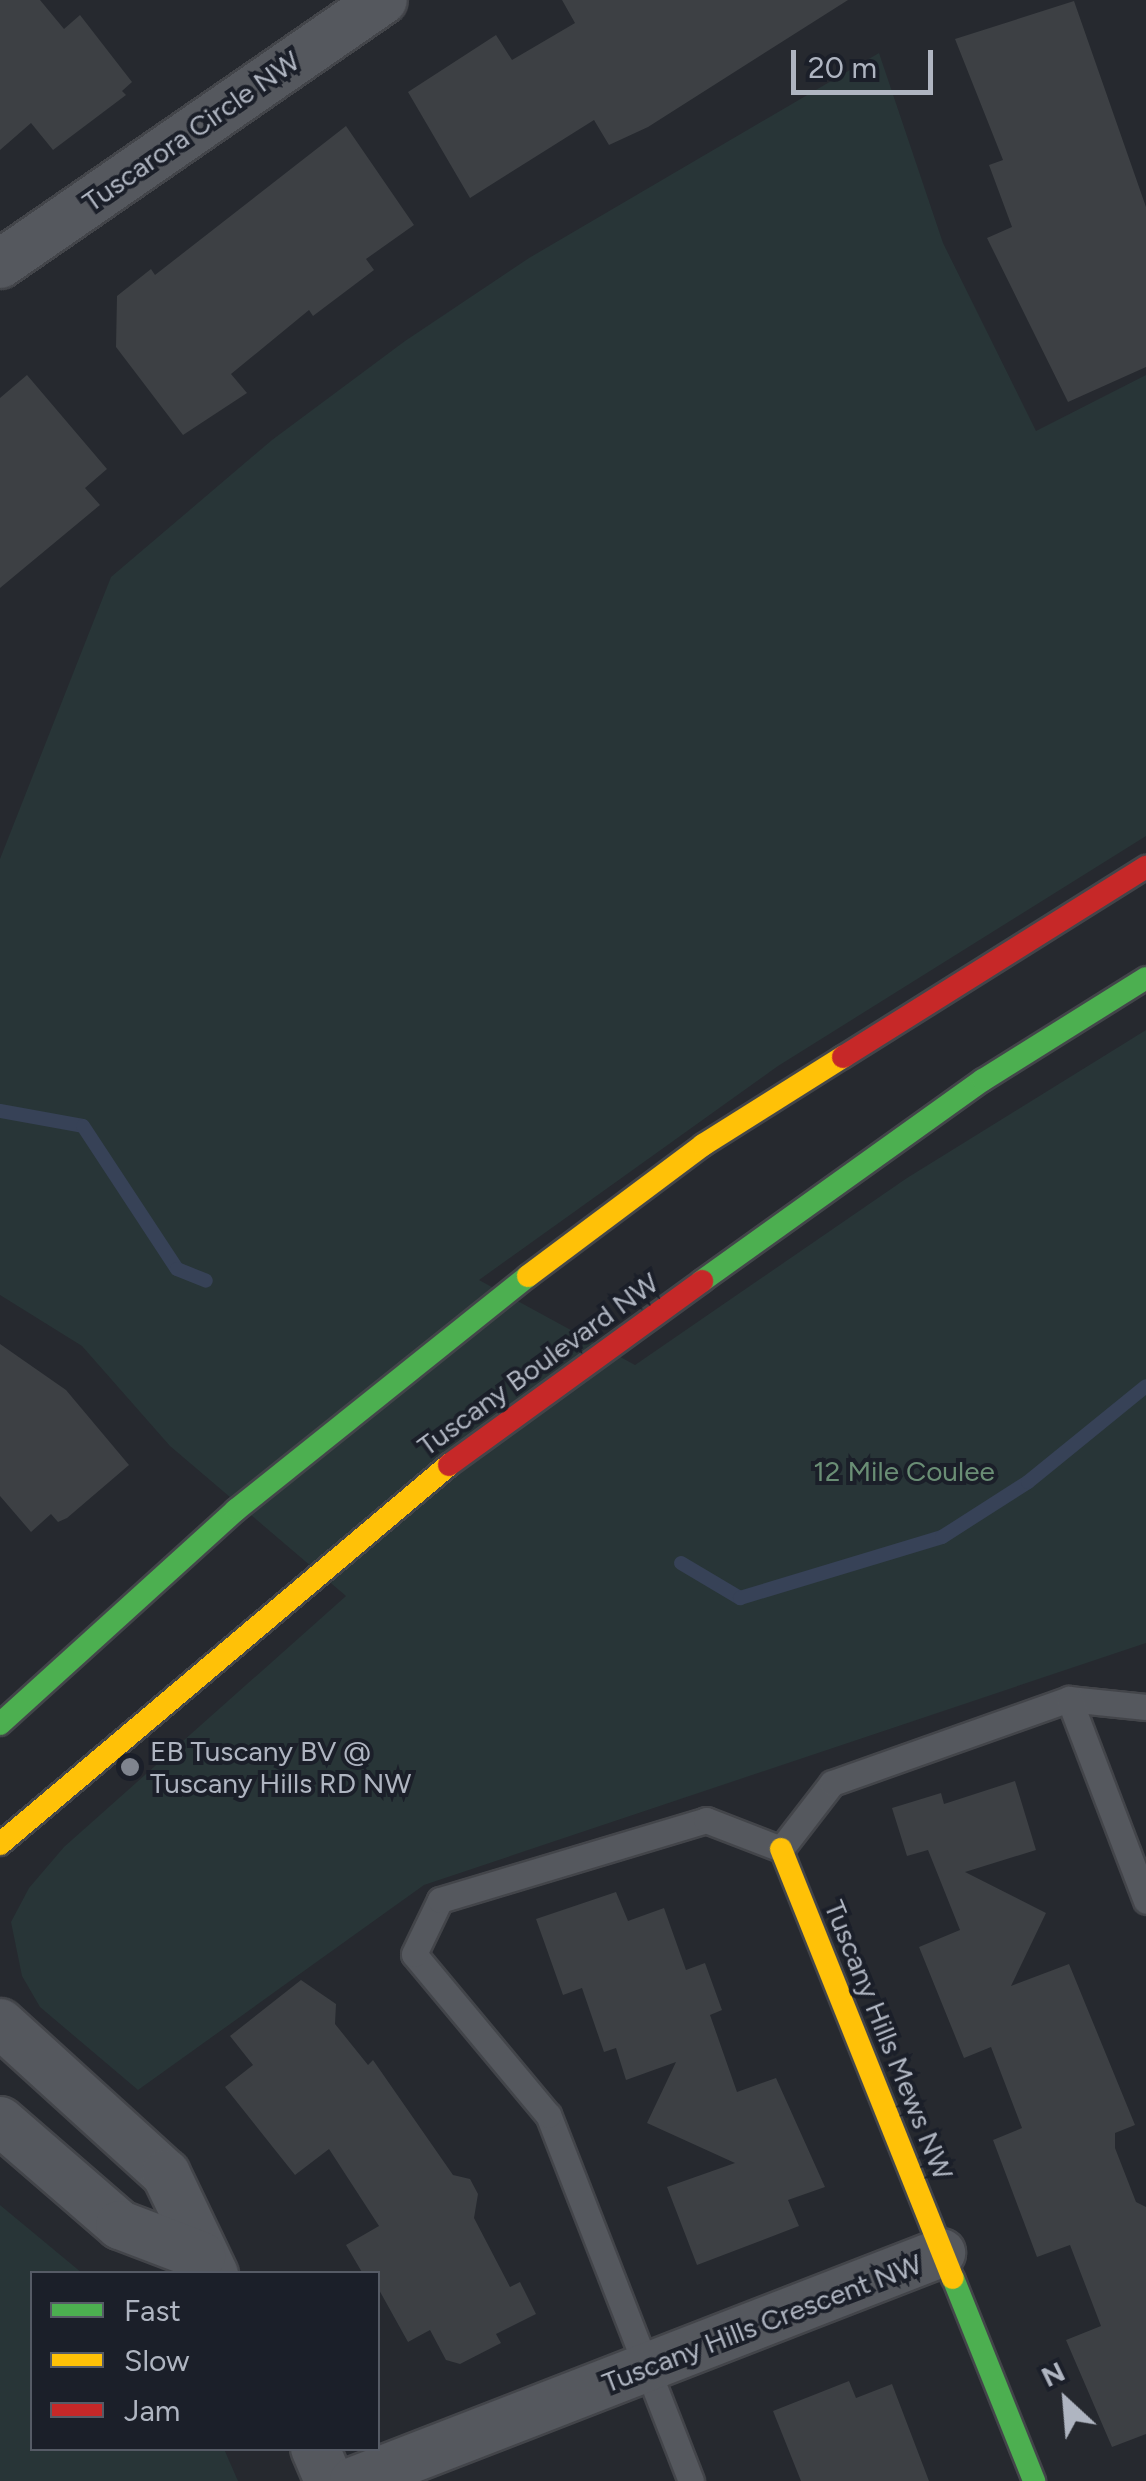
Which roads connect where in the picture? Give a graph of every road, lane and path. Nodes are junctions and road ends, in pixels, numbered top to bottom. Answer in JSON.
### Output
{"nodes":[{"id":1,"x":383,"y":0,"type":"edge"},
{"id":2,"x":0,"y":264,"type":"edge"},
{"id":3,"x":1146,"y":868,"type":"edge"},
{"id":4,"x":1146,"y":978,"type":"edge"},
{"id":5,"x":1069,"y":1699,"type":"junction"},
{"id":6,"x":1146,"y":1707,"type":"edge"},
{"id":7,"x":0,"y":1724,"type":"edge"},
{"id":8,"x":0,"y":1844,"type":"edge"},
{"id":9,"x":781,"y":1850,"type":"junction"},
{"id":10,"x":1146,"y":1902,"type":"edge"},
{"id":11,"x":0,"y":2022,"type":"edge"},
{"id":12,"x":0,"y":2120,"type":"edge"},
{"id":13,"x":941,"y":2253,"type":"junction"},
{"id":14,"x":208,"y":2265,"type":"edge"},
{"id":15,"x":646,"y":2369,"type":"junction"},
{"id":16,"x":316,"y":2451,"type":"edge"},
{"id":17,"x":329,"y":2481,"type":"edge"},
{"id":18,"x":354,"y":2481,"type":"edge"},
{"id":19,"x":691,"y":2481,"type":"edge"},
{"id":20,"x":1034,"y":2481,"type":"edge"}],
"edges":[{"from":1,"to":2,"type":"street","name":"Tuscarora Circle NW"},
{"from":3,"to":7,"type":"street"},
{"from":4,"to":8,"type":"street","name":"Tuscany Boulevard NW"},
{"from":5,"to":6,"type":"lane"},
{"from":5,"to":9,"type":"lane"},
{"from":5,"to":10,"type":"lane"},
{"from":9,"to":13,"type":"street","name":"Tuscany Hills Mews NW"},
{"from":9,"to":15,"type":"lane"},
{"from":11,"to":14,"type":"street"},
{"from":12,"to":14,"type":"street"},
{"from":13,"to":15,"type":"street","name":"Tuscany Hills Crescent NW"},
{"from":13,"to":20,"type":"street","name":"Tuscany Hills Crescent NW"},
{"from":15,"to":18,"type":"street","name":"Tuscany Hills Crescent NW"},
{"from":15,"to":19,"type":"lane"},
{"from":16,"to":17,"type":"street"}]}
